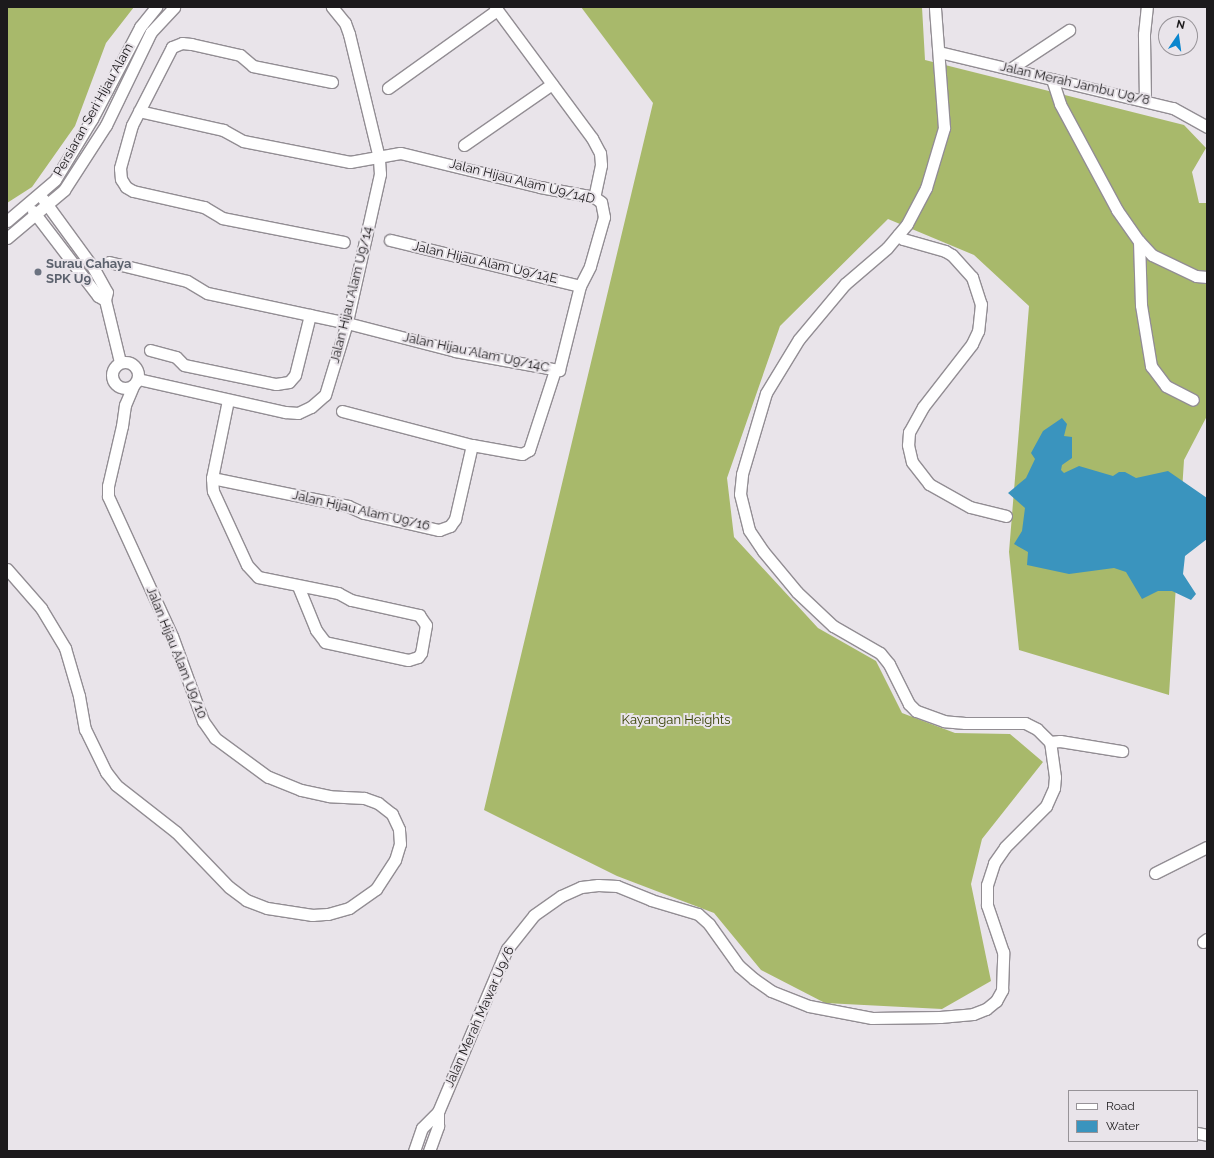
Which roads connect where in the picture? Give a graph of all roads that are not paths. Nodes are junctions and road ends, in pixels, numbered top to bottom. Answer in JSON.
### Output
{"nodes":[{"id":1,"x":156,"y":7,"type":"edge"},
{"id":2,"x":174,"y":7,"type":"edge"},
{"id":3,"x":348,"y":7,"type":"edge"},
{"id":4,"x":935,"y":7,"type":"edge"},
{"id":5,"x":1147,"y":7,"type":"edge"},
{"id":6,"x":496,"y":8,"type":"edge"},
{"id":7,"x":336,"y":11,"type":"edge"},
{"id":8,"x":1069,"y":30,"type":"dead end"},
{"id":9,"x":939,"y":52,"type":"junction"},
{"id":10,"x":1010,"y":69,"type":"junction"},
{"id":11,"x":1052,"y":79,"type":"junction"},
{"id":12,"x":332,"y":82,"type":"dead end"},
{"id":13,"x":552,"y":84,"type":"junction"},
{"id":14,"x":388,"y":88,"type":"dead end"},
{"id":15,"x":1144,"y":101,"type":"junction"},
{"id":16,"x":139,"y":111,"type":"junction"},
{"id":17,"x":1207,"y":127,"type":"edge"},
{"id":18,"x":464,"y":145,"type":"dead end"},
{"id":19,"x":379,"y":158,"type":"junction"},
{"id":20,"x":40,"y":195,"type":"junction"},
{"id":21,"x":594,"y":197,"type":"junction"},
{"id":22,"x":28,"y":205,"type":"junction"},
{"id":23,"x":48,"y":205,"type":"junction"},
{"id":24,"x":37,"y":216,"type":"junction"},
{"id":25,"x":7,"y":221,"type":"edge"},
{"id":26,"x":898,"y":235,"type":"junction"},
{"id":27,"x":7,"y":238,"type":"edge"},
{"id":28,"x":390,"y":240,"type":"dead end"},
{"id":29,"x":1139,"y":241,"type":"junction"},
{"id":30,"x":344,"y":242,"type":"dead end"},
{"id":31,"x":109,"y":262,"type":"dead end"},
{"id":32,"x":1207,"y":277,"type":"edge"},
{"id":33,"x":580,"y":286,"type":"junction"},
{"id":34,"x":105,"y":300,"type":"junction"},
{"id":35,"x":310,"y":315,"type":"junction"},
{"id":36,"x":347,"y":323,"type":"junction"},
{"id":37,"x":150,"y":350,"type":"dead end"},
{"id":38,"x":120,"y":362,"type":"junction"},
{"id":39,"x":557,"y":370,"type":"junction"},
{"id":40,"x":135,"y":382,"type":"junction"},
{"id":41,"x":115,"y":384,"type":"junction"},
{"id":42,"x":228,"y":400,"type":"junction"},
{"id":43,"x":1193,"y":400,"type":"dead end"},
{"id":44,"x":125,"y":406,"type":"junction"},
{"id":45,"x":342,"y":411,"type":"dead end"},
{"id":46,"x":472,"y":445,"type":"junction"},
{"id":47,"x":212,"y":478,"type":"junction"},
{"id":48,"x":1006,"y":516,"type":"dead end"},
{"id":49,"x":7,"y":569,"type":"edge"},
{"id":50,"x":298,"y":586,"type":"junction"},
{"id":51,"x":1050,"y":742,"type":"junction"},
{"id":52,"x":1122,"y":751,"type":"dead end"},
{"id":53,"x":1207,"y":847,"type":"edge"},
{"id":54,"x":1155,"y":873,"type":"dead end"},
{"id":55,"x":438,"y":1112,"type":"junction"},
{"id":56,"x":414,"y":1151,"type":"edge"},
{"id":57,"x":429,"y":1151,"type":"edge"}],
"edges":[{"from":1,"to":20,"type":"street","name":"Persiaran Seri Hijau Alam"},
{"from":2,"to":23,"type":"street","name":"Persiaran Seri Hijau Alam"},
{"from":3,"to":7,"type":"street"},
{"from":4,"to":9,"type":"street"},
{"from":5,"to":15,"type":"street"},
{"from":6,"to":13,"type":"street"},
{"from":6,"to":14,"type":"street"},
{"from":7,"to":19,"type":"street","name":"Jalan Hijau Alam U9/14"},
{"from":8,"to":10,"type":"street"},
{"from":9,"to":10,"type":"street","name":"Jalan Merah Jambu U9/8"},
{"from":9,"to":26,"type":"street"},
{"from":10,"to":11,"type":"street","name":"Jalan Merah Jambu U9/8"},
{"from":11,"to":15,"type":"street","name":"Jalan Merah Jambu U9/8"},
{"from":11,"to":29,"type":"street"},
{"from":12,"to":16,"type":"street"},
{"from":13,"to":18,"type":"street"},
{"from":13,"to":21,"type":"street"},
{"from":15,"to":17,"type":"street","name":"Jalan Merah Jambu U9/8"},
{"from":16,"to":19,"type":"street","name":"Jalan Hijau Alam U9/14D"},
{"from":16,"to":30,"type":"street"},
{"from":19,"to":21,"type":"street","name":"Jalan Hijau Alam U9/14D"},
{"from":19,"to":36,"type":"street","name":"Jalan Hijau Alam U9/14"},
{"from":20,"to":22,"type":"street","name":"Persiaran Seri Hijau Alam"},
{"from":20,"to":23,"type":"street"},
{"from":21,"to":33,"type":"street","name":"Jalan Hijau Alam U9/14D"},
{"from":22,"to":24,"type":"street"},
{"from":22,"to":25,"type":"street","name":"Persiaran Seri Hijau Alam"},
{"from":23,"to":24,"type":"street","name":"Persiaran Seri Hijau Alam"},
{"from":23,"to":34,"type":"street"},
{"from":24,"to":27,"type":"street","name":"Persiaran Seri Hijau Alam"},
{"from":24,"to":34,"type":"street"},
{"from":26,"to":48,"type":"street"},
{"from":26,"to":51,"type":"street"},
{"from":28,"to":33,"type":"street","name":"Jalan Hijau Alam U9/14E"},
{"from":29,"to":32,"type":"street"},
{"from":29,"to":43,"type":"street"},
{"from":31,"to":35,"type":"street","name":"Jalan Hijau Alam U9/14C"},
{"from":33,"to":39,"type":"street","name":"Jalan Hijau Alam U9/14D"},
{"from":34,"to":38,"type":"street"},
{"from":35,"to":36,"type":"street","name":"Jalan Hijau Alam U9/14C"},
{"from":35,"to":37,"type":"street"},
{"from":36,"to":39,"type":"street","name":"Jalan Hijau Alam U9/14C"},
{"from":36,"to":42,"type":"street","name":"Jalan Hijau Alam U9/14"},
{"from":38,"to":40,"type":"street"},
{"from":38,"to":41,"type":"street"},
{"from":39,"to":46,"type":"street","name":"Jalan Hijau Alam U9/14D"},
{"from":40,"to":41,"type":"street"},
{"from":40,"to":42,"type":"street","name":"Jalan Hijau Alam U9/14"},
{"from":40,"to":44,"type":"street","name":"Jalan Hijau Alam U9/10"},
{"from":41,"to":44,"type":"street","name":"Jalan Hijau Alam U9/10"},
{"from":42,"to":47,"type":"street"},
{"from":44,"to":49,"type":"street","name":"Jalan Hijau Alam U9/10"},
{"from":45,"to":46,"type":"street"},
{"from":46,"to":47,"type":"street","name":"Jalan Hijau Alam U9/16"},
{"from":47,"to":50,"type":"street"},
{"from":50,"to":50,"type":"street"},
{"from":51,"to":52,"type":"street"},
{"from":51,"to":55,"type":"street","name":"Jalan Merah Mawar U9/6"},
{"from":53,"to":54,"type":"street"},
{"from":55,"to":56,"type":"street","name":"Jalan Merah Mawar U9/6"},
{"from":55,"to":57,"type":"street","name":"Jalan Merah Mawar U9/6"}]}
